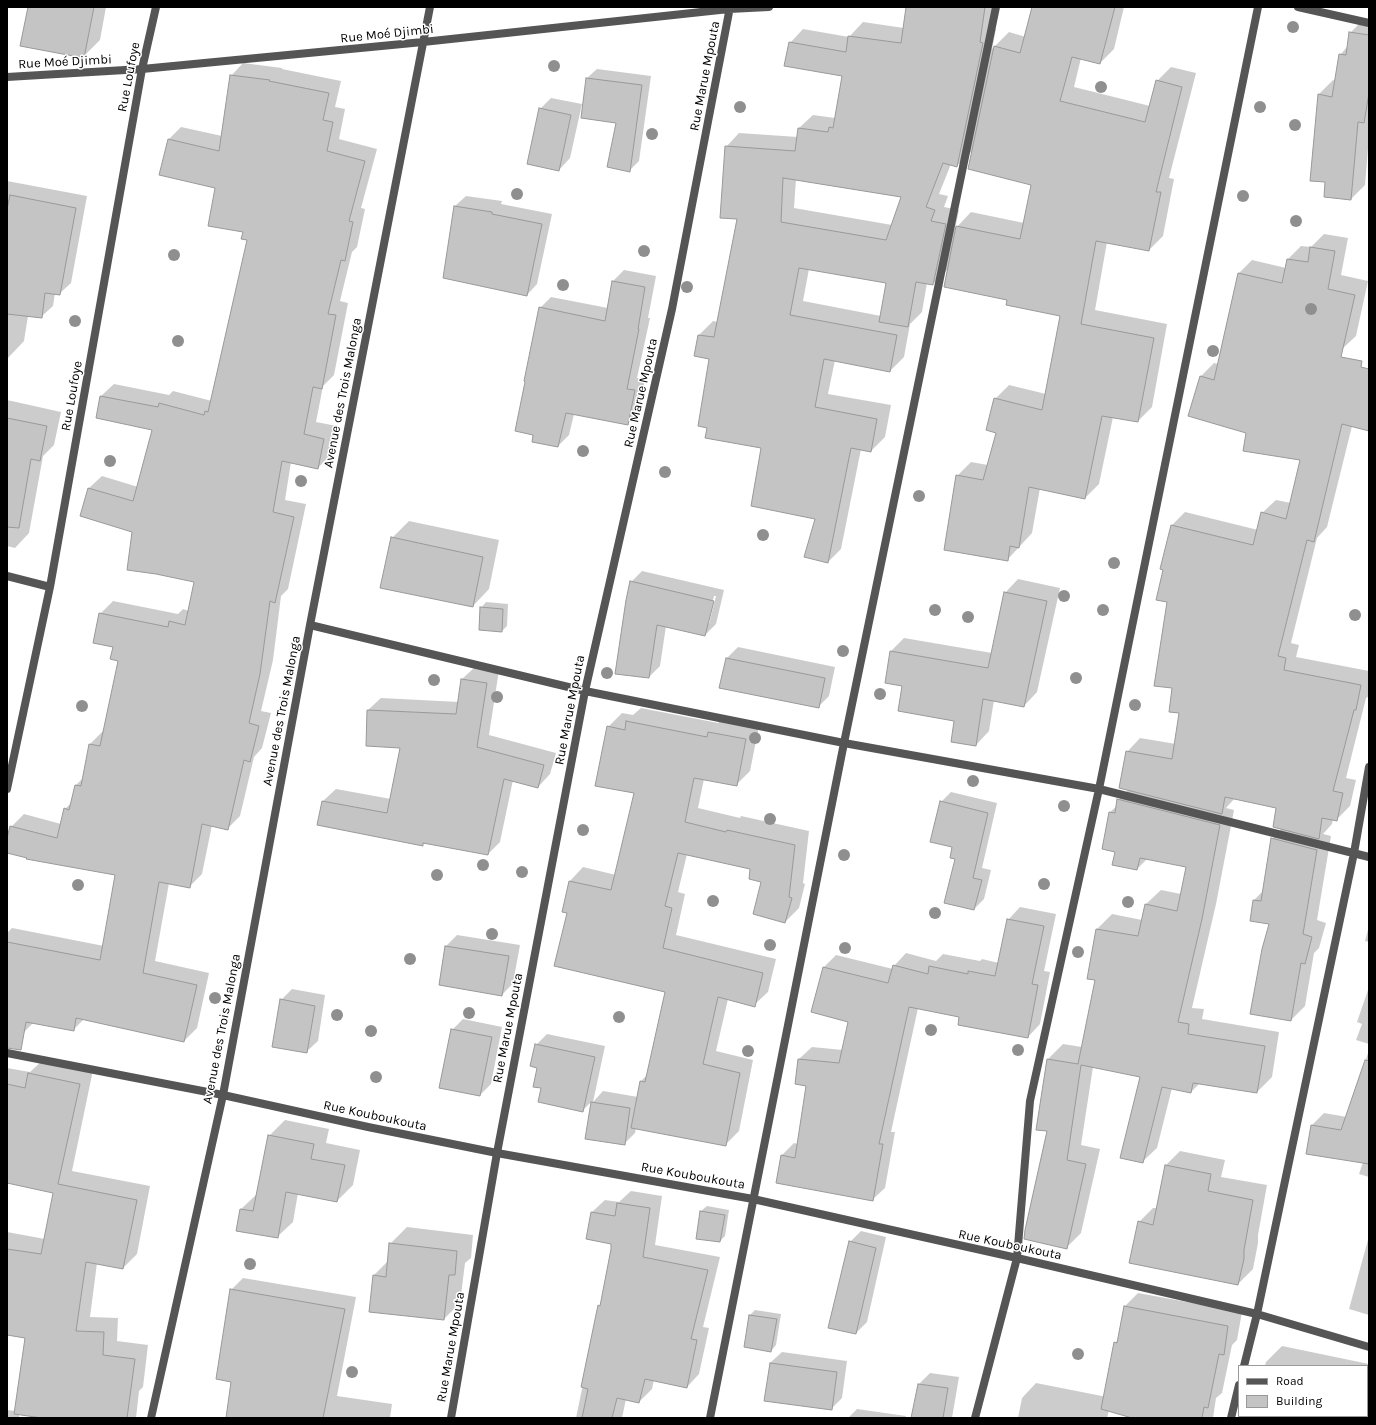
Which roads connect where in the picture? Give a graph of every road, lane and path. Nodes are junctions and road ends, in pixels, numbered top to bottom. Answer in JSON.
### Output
{"nodes":[{"id":1,"x":156,"y":7,"type":"edge"},
{"id":2,"x":430,"y":7,"type":"edge"},
{"id":3,"x":770,"y":7,"type":"edge"},
{"id":4,"x":996,"y":7,"type":"edge"},
{"id":5,"x":1258,"y":7,"type":"edge"},
{"id":6,"x":1298,"y":7,"type":"edge"},
{"id":7,"x":730,"y":8,"type":"edge"},
{"id":8,"x":1369,"y":23,"type":"edge"},
{"id":9,"x":423,"y":42,"type":"junction"},
{"id":10,"x":142,"y":69,"type":"junction"},
{"id":11,"x":7,"y":77,"type":"edge"},
{"id":12,"x":7,"y":576,"type":"edge"},
{"id":13,"x":50,"y":587,"type":"junction"},
{"id":14,"x":310,"y":625,"type":"junction"},
{"id":15,"x":585,"y":691,"type":"junction"},
{"id":16,"x":844,"y":743,"type":"junction"},
{"id":17,"x":1369,"y":767,"type":"edge"},
{"id":18,"x":7,"y":789,"type":"edge"},
{"id":19,"x":1099,"y":789,"type":"junction"},
{"id":20,"x":1354,"y":853,"type":"junction"},
{"id":21,"x":1369,"y":857,"type":"edge"},
{"id":22,"x":7,"y":1053,"type":"edge"},
{"id":23,"x":223,"y":1095,"type":"junction"},
{"id":24,"x":497,"y":1153,"type":"junction"},
{"id":25,"x":753,"y":1199,"type":"junction"},
{"id":26,"x":1017,"y":1258,"type":"junction"},
{"id":27,"x":1257,"y":1314,"type":"junction"},
{"id":28,"x":1369,"y":1347,"type":"edge"},
{"id":29,"x":1244,"y":1365,"type":"edge"},
{"id":30,"x":1238,"y":1389,"type":"edge"},
{"id":31,"x":151,"y":1418,"type":"edge"},
{"id":32,"x":451,"y":1418,"type":"edge"},
{"id":33,"x":710,"y":1418,"type":"edge"},
{"id":34,"x":975,"y":1418,"type":"edge"},
{"id":35,"x":1231,"y":1418,"type":"edge"}],
"edges":[{"from":1,"to":10,"type":"street","name":"Rue Loufoye"},
{"from":2,"to":9,"type":"street","name":"Avenue des Trois Malonga"},
{"from":3,"to":7,"type":"street","name":"Rue Moé Djimbi"},
{"from":4,"to":16,"type":"street"},
{"from":5,"to":19,"type":"street"},
{"from":6,"to":8,"type":"street"},
{"from":7,"to":9,"type":"street","name":"Rue Moé Djimbi"},
{"from":7,"to":15,"type":"street","name":"Rue Marue Mpouta"},
{"from":9,"to":10,"type":"street","name":"Rue Moé Djimbi"},
{"from":9,"to":14,"type":"street","name":"Avenue des Trois Malonga"},
{"from":10,"to":11,"type":"street","name":"Rue Moé Djimbi"},
{"from":10,"to":13,"type":"street","name":"Rue Loufoye"},
{"from":12,"to":13,"type":"street"},
{"from":13,"to":18,"type":"street","name":"Rue Loufoye"},
{"from":14,"to":15,"type":"street"},
{"from":14,"to":23,"type":"street","name":"Avenue des Trois Malonga"},
{"from":15,"to":16,"type":"street"},
{"from":15,"to":24,"type":"street","name":"Rue Marue Mpouta"},
{"from":16,"to":19,"type":"street"},
{"from":16,"to":25,"type":"street"},
{"from":17,"to":20,"type":"street"},
{"from":19,"to":20,"type":"street"},
{"from":19,"to":26,"type":"street"},
{"from":20,"to":21,"type":"street"},
{"from":20,"to":27,"type":"street"},
{"from":22,"to":23,"type":"street","name":"Rue Kouboukouta"},
{"from":23,"to":24,"type":"street","name":"Rue Kouboukouta"},
{"from":23,"to":31,"type":"street","name":"Avenue des Trois Malonga"},
{"from":24,"to":25,"type":"street","name":"Rue Kouboukouta"},
{"from":24,"to":32,"type":"street","name":"Rue Marue Mpouta"},
{"from":25,"to":26,"type":"street","name":"Rue Kouboukouta"},
{"from":25,"to":33,"type":"street"},
{"from":26,"to":27,"type":"street","name":"Rue Kouboukouta"},
{"from":26,"to":34,"type":"street"},
{"from":27,"to":28,"type":"street","name":"Rue Kouboukouta"},
{"from":27,"to":29,"type":"street"},
{"from":30,"to":35,"type":"street"}]}
